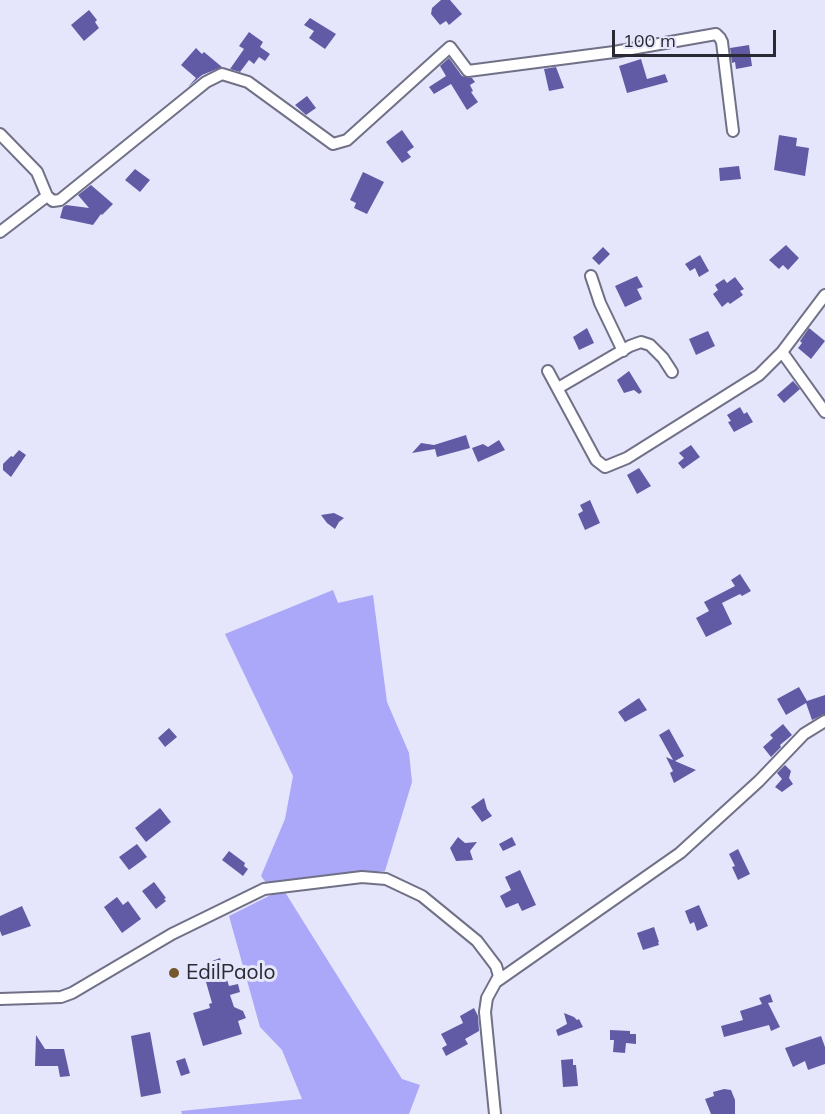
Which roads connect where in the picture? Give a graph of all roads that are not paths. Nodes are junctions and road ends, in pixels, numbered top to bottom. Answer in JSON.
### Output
{"nodes":[{"id":1,"x":733,"y":131,"type":"dead end"},
{"id":2,"x":0,"y":134,"type":"edge"},
{"id":3,"x":47,"y":196,"type":"junction"},
{"id":4,"x":0,"y":232,"type":"edge"},
{"id":5,"x":591,"y":276,"type":"dead end"},
{"id":6,"x":825,"y":295,"type":"edge"},
{"id":7,"x":622,"y":351,"type":"junction"},
{"id":8,"x":782,"y":352,"type":"junction"},
{"id":9,"x":548,"y":371,"type":"dead end"},
{"id":10,"x":672,"y":372,"type":"dead end"},
{"id":11,"x":558,"y":388,"type":"junction"},
{"id":12,"x":825,"y":412,"type":"edge"},
{"id":13,"x":825,"y":721,"type":"edge"},
{"id":14,"x":496,"y":982,"type":"junction"},
{"id":15,"x":0,"y":999,"type":"edge"},
{"id":16,"x":495,"y":1114,"type":"edge"}],
"edges":[{"from":1,"to":3,"type":"street"},
{"from":2,"to":3,"type":"street"},
{"from":3,"to":4,"type":"street"},
{"from":5,"to":7,"type":"street"},
{"from":6,"to":8,"type":"street"},
{"from":7,"to":10,"type":"street"},
{"from":7,"to":11,"type":"street"},
{"from":8,"to":11,"type":"street"},
{"from":8,"to":12,"type":"street"},
{"from":9,"to":11,"type":"street"},
{"from":13,"to":14,"type":"street"},
{"from":14,"to":15,"type":"street"},
{"from":14,"to":16,"type":"street"}]}
